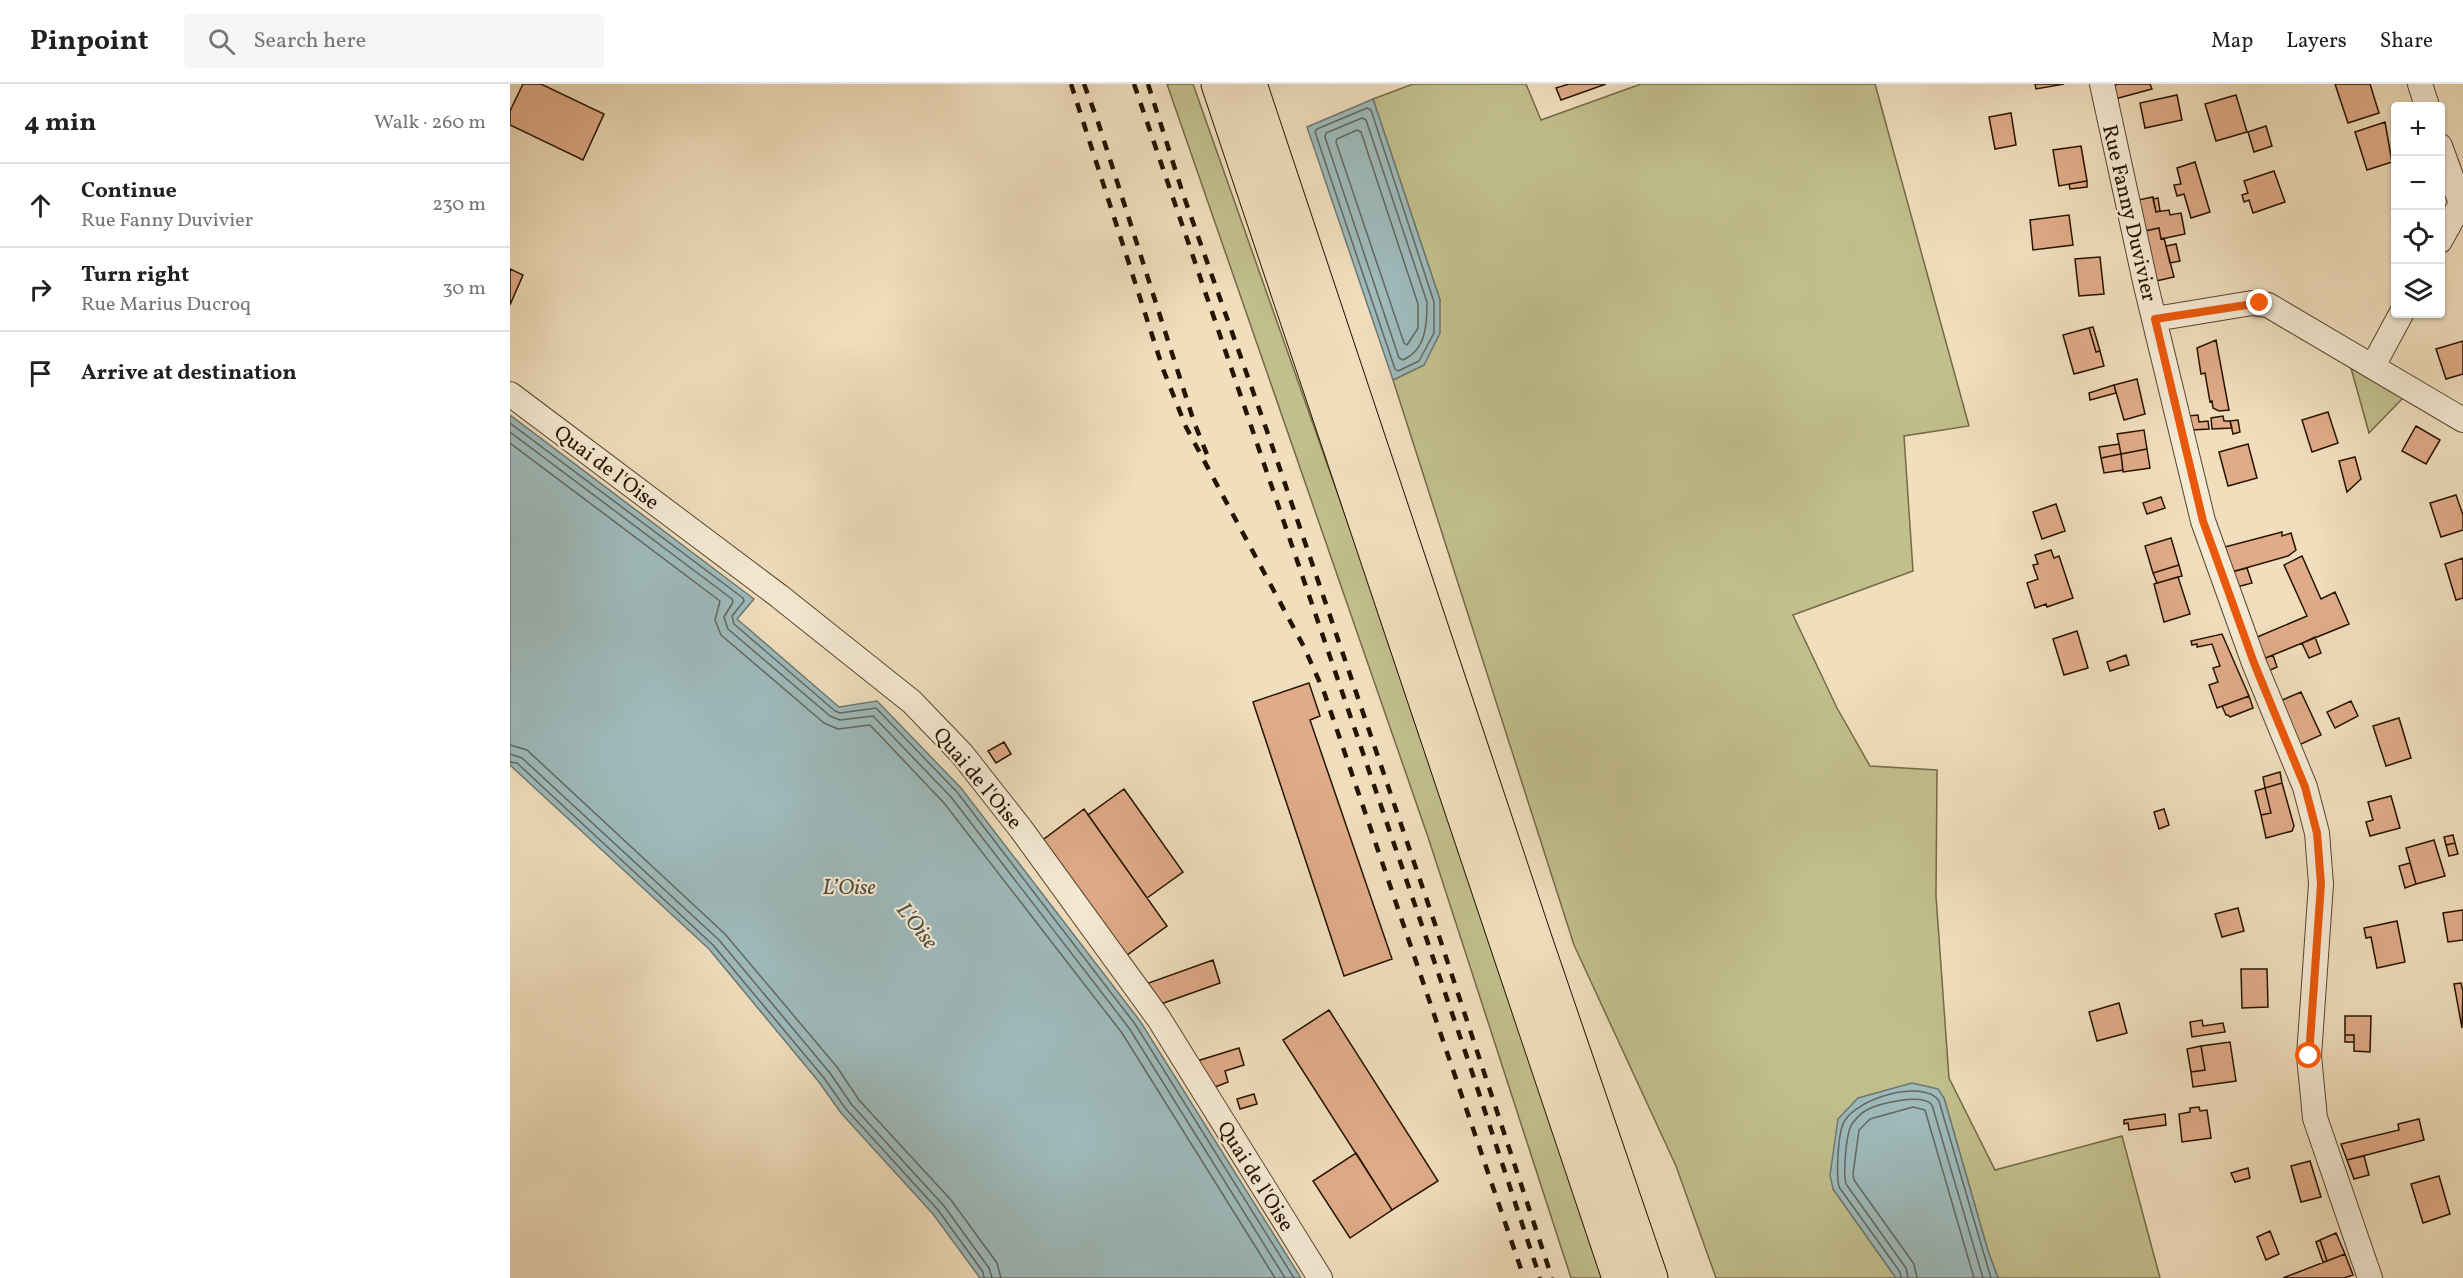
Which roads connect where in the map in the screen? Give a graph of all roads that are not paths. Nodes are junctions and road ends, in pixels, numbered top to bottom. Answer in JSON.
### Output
{"nodes":[{"id":1,"x":1218,"y":84,"type":"edge"},
{"id":2,"x":1250,"y":84,"type":"edge"},
{"id":3,"x":2102,"y":84,"type":"edge"},
{"id":4,"x":2420,"y":84,"type":"edge"},
{"id":5,"x":2426,"y":102,"type":"edge"},
{"id":6,"x":2444,"y":156,"type":"edge"},
{"id":7,"x":2462,"y":207,"type":"edge"},
{"id":8,"x":2445,"y":233,"type":"edge"},
{"id":9,"x":2399,"y":318,"type":"edge"},
{"id":10,"x":2155,"y":319,"type":"junction"},
{"id":11,"x":2373,"y":366,"type":"junction"},
{"id":12,"x":510,"y":394,"type":"edge"},
{"id":13,"x":2463,"y":420,"type":"edge"},
{"id":14,"x":1320,"y":1278,"type":"edge"},
{"id":15,"x":1619,"y":1278,"type":"edge"},
{"id":16,"x":1651,"y":1278,"type":"edge"},
{"id":17,"x":2370,"y":1278,"type":"edge"}],
"edges":[{"from":1,"to":15,"type":"highway"},
{"from":2,"to":16,"type":"highway"},
{"from":3,"to":10,"type":"street","name":"Rue Fanny Duvivier"},
{"from":4,"to":5,"type":"street"},
{"from":6,"to":7,"type":"street"},
{"from":7,"to":8,"type":"street"},
{"from":9,"to":11,"type":"street"},
{"from":10,"to":11,"type":"street"},
{"from":10,"to":17,"type":"street","name":"Rue Fanny Duvivier"},
{"from":11,"to":13,"type":"street"},
{"from":12,"to":14,"type":"street","name":"Quai de l'Oise"}]}
